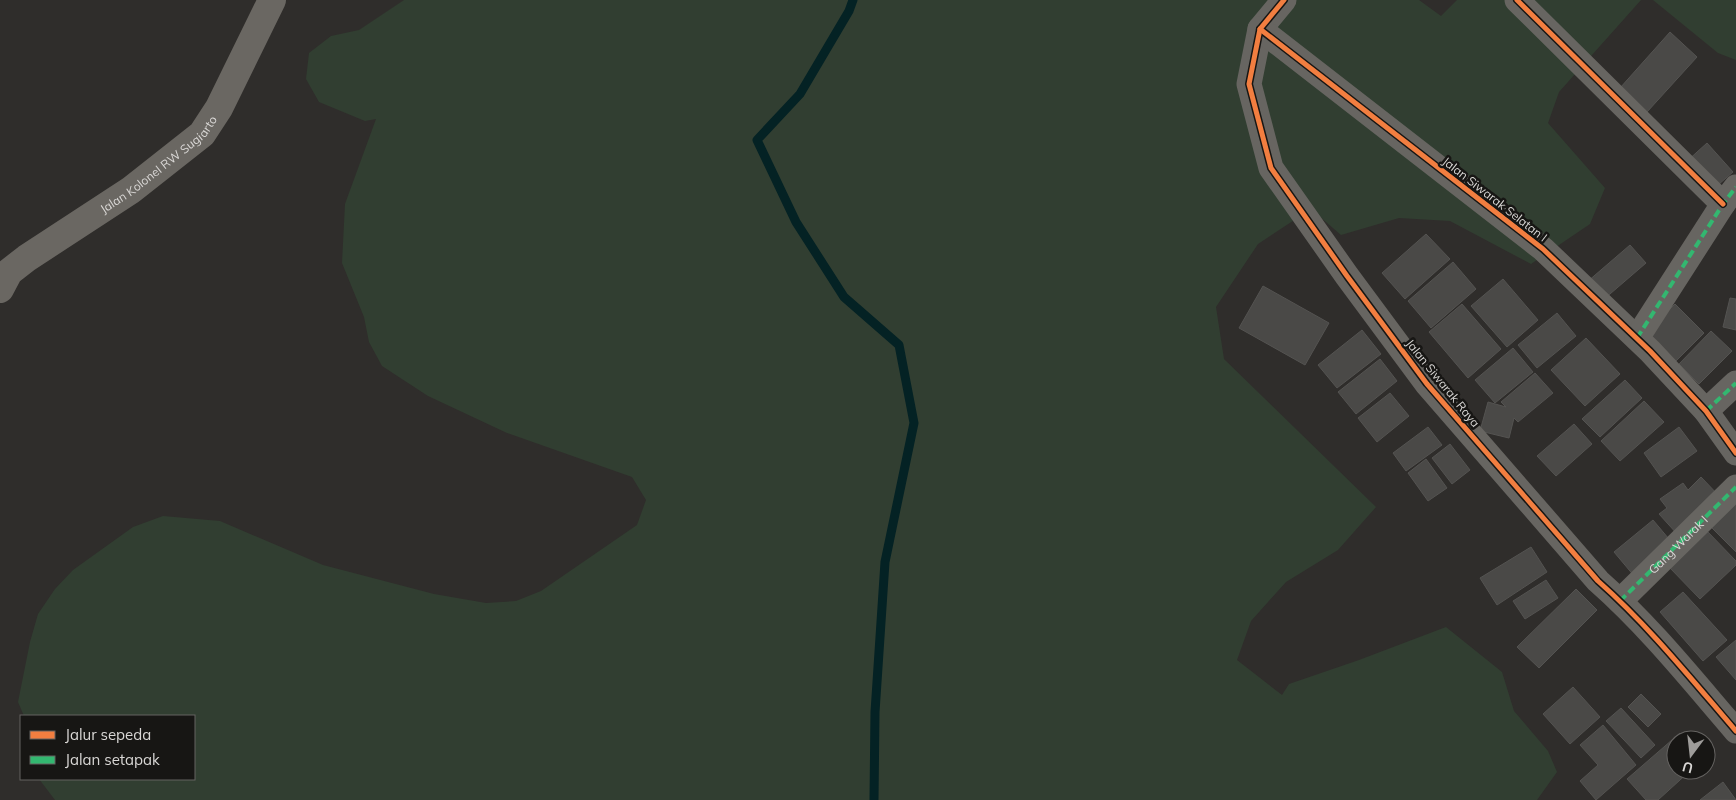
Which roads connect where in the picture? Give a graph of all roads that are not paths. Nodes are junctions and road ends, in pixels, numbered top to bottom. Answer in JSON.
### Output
{"nodes":[{"id":1,"x":272,"y":0,"type":"edge"},
{"id":2,"x":1284,"y":0,"type":"edge"},
{"id":3,"x":1517,"y":0,"type":"edge"},
{"id":4,"x":1260,"y":29,"type":"junction"},
{"id":5,"x":1729,"y":196,"type":"edge"},
{"id":6,"x":0,"y":289,"type":"edge"},
{"id":7,"x":1637,"y":338,"type":"junction"},
{"id":8,"x":1736,"y":383,"type":"edge"},
{"id":9,"x":1706,"y":411,"type":"junction"},
{"id":10,"x":1736,"y":453,"type":"edge"},
{"id":11,"x":1736,"y":487,"type":"edge"},
{"id":12,"x":1620,"y":601,"type":"junction"},
{"id":13,"x":1736,"y":731,"type":"edge"}],
"edges":[{"from":1,"to":6,"type":"main road","name":"Jalan Kolonel RW Sugiarto"},
{"from":2,"to":4,"type":"street","name":"Jalan Siwarak Raya"},
{"from":3,"to":5,"type":"street"},
{"from":4,"to":7,"type":"street","name":"Jalan Siwarak Selatan I"},
{"from":4,"to":12,"type":"street","name":"Jalan Siwarak Raya"},
{"from":5,"to":7,"type":"street"},
{"from":7,"to":9,"type":"street","name":"Jalan Siwarak Selatan I"},
{"from":8,"to":9,"type":"street"},
{"from":9,"to":10,"type":"street","name":"Jalan Siwarak Selatan I"},
{"from":11,"to":12,"type":"street","name":"Gang Warak I"},
{"from":12,"to":13,"type":"street","name":"Jalan Siwarak Raya"}]}
